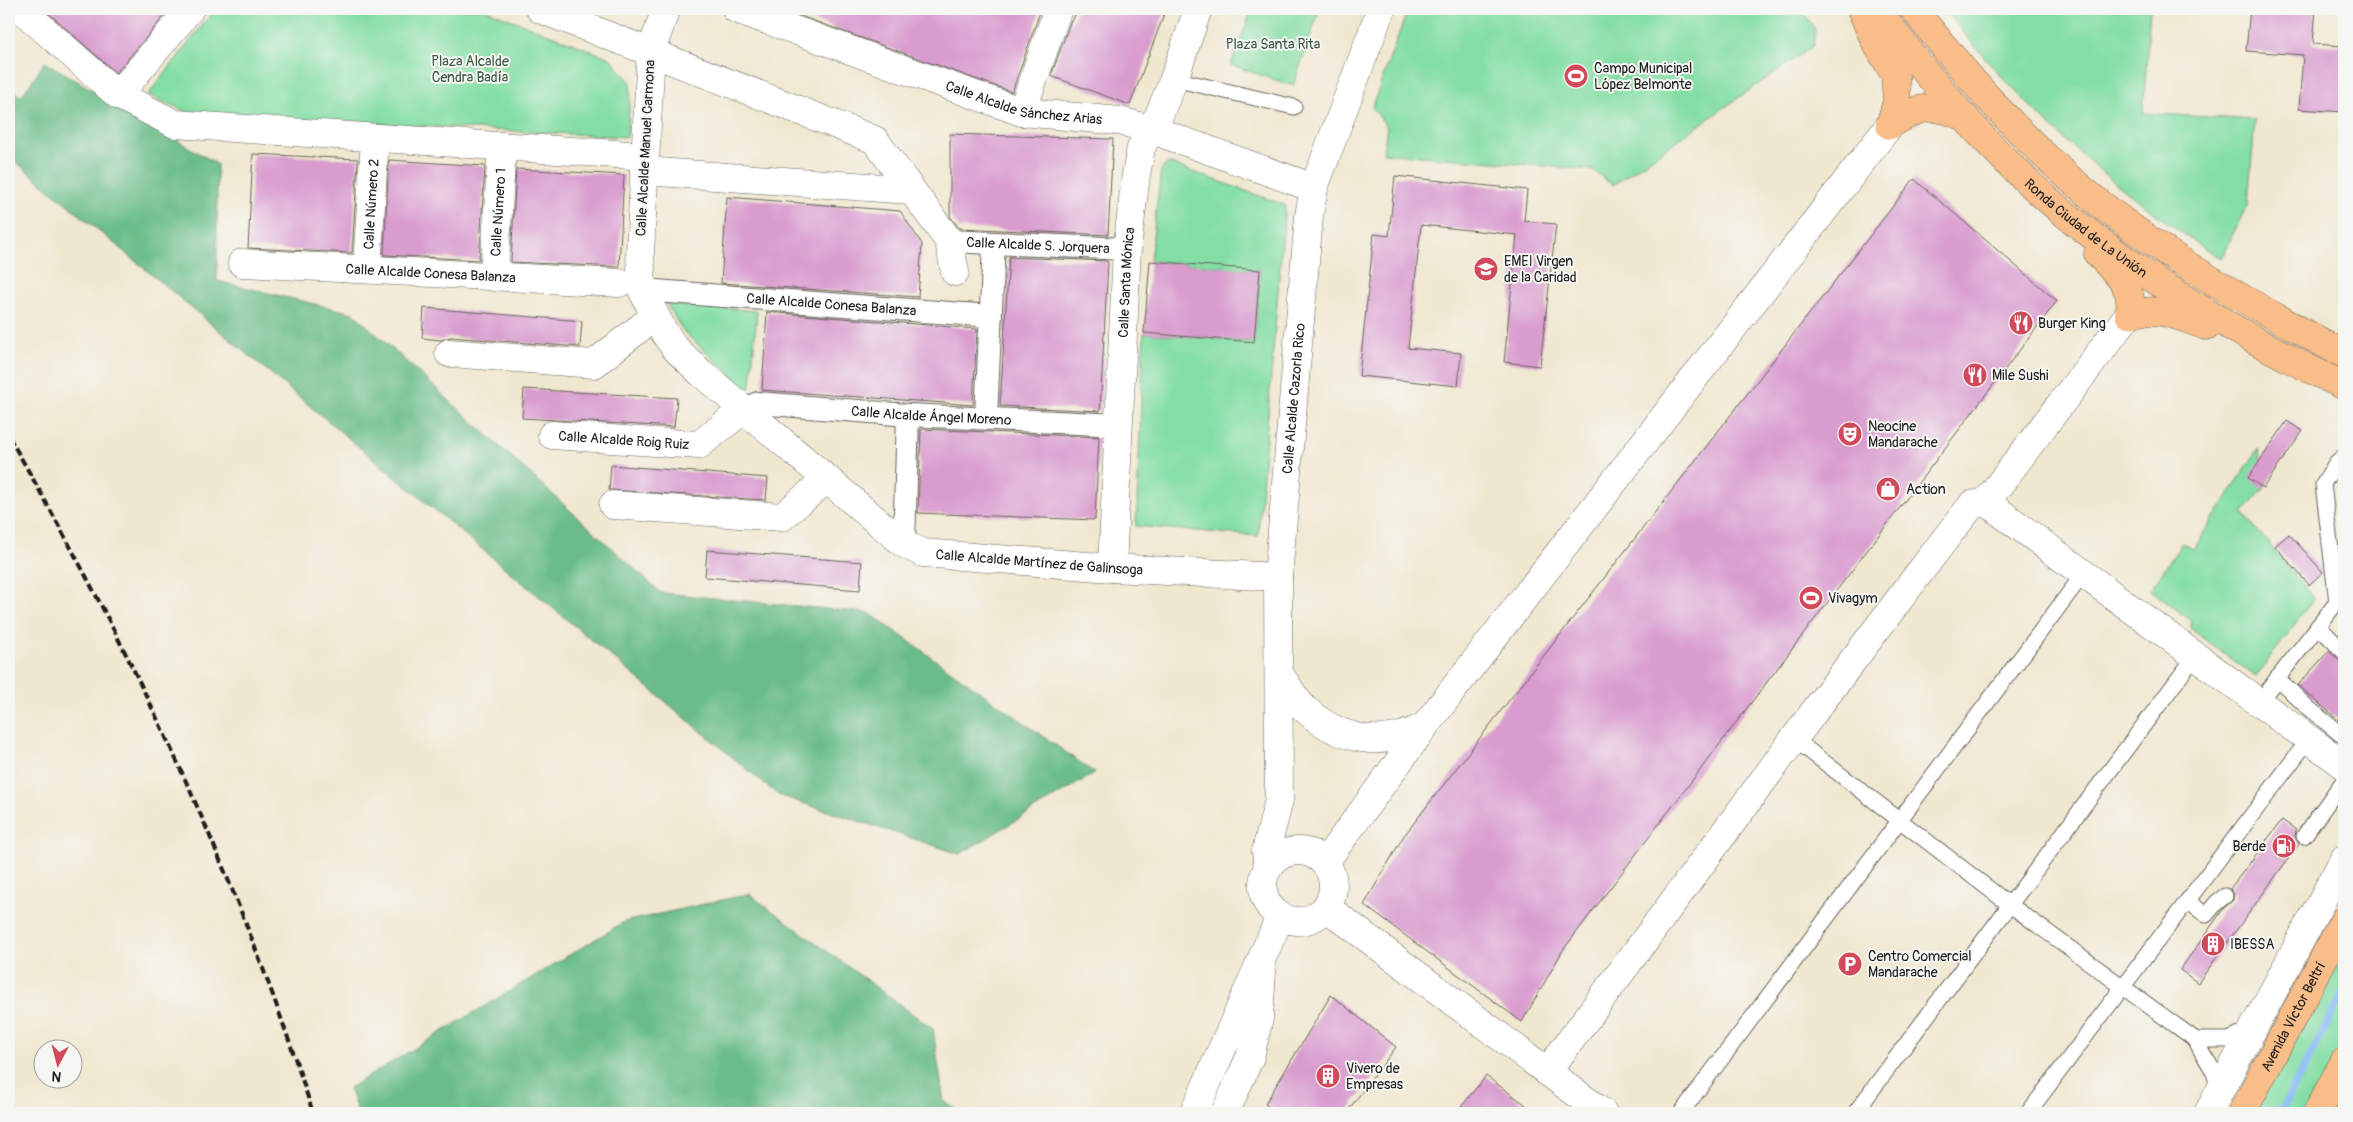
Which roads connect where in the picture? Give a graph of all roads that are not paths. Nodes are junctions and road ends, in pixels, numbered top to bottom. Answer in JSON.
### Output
{"nodes":[{"id":1,"x":21,"y":9,"type":"edge"},
{"id":2,"x":190,"y":9,"type":"edge"},
{"id":3,"x":540,"y":9,"type":"edge"},
{"id":4,"x":666,"y":9,"type":"edge"},
{"id":5,"x":736,"y":9,"type":"edge"},
{"id":6,"x":1058,"y":9,"type":"edge"},
{"id":7,"x":1198,"y":9,"type":"edge"},
{"id":8,"x":1381,"y":9,"type":"edge"},
{"id":9,"x":1861,"y":9,"type":"edge"},
{"id":10,"x":1877,"y":9,"type":"edge"},
{"id":11,"x":1914,"y":9,"type":"edge"},
{"id":12,"x":651,"y":51,"type":"junction"},
{"id":13,"x":1174,"y":79,"type":"junction"},
{"id":14,"x":118,"y":95,"type":"junction"},
{"id":15,"x":1294,"y":107,"type":"dead end"},
{"id":16,"x":1022,"y":112,"type":"junction"},
{"id":17,"x":1966,"y":118,"type":"junction"},
{"id":18,"x":1890,"y":125,"type":"junction"},
{"id":19,"x":1150,"y":129,"type":"junction"},
{"id":20,"x":375,"y":138,"type":"junction"},
{"id":21,"x":502,"y":146,"type":"junction"},
{"id":22,"x":645,"y":164,"type":"junction"},
{"id":23,"x":1314,"y":188,"type":"junction"},
{"id":24,"x":2036,"y":189,"type":"junction"},
{"id":25,"x":910,"y":190,"type":"junction"},
{"id":26,"x":949,"y":241,"type":"junction"},
{"id":27,"x":994,"y":243,"type":"junction"},
{"id":28,"x":1127,"y":249,"type":"junction"},
{"id":29,"x":242,"y":263,"type":"dead end"},
{"id":30,"x":367,"y":269,"type":"junction"},
{"id":31,"x":955,"y":272,"type":"dead end"},
{"id":32,"x":494,"y":277,"type":"junction"},
{"id":33,"x":631,"y":286,"type":"junction"},
{"id":34,"x":2129,"y":314,"type":"junction"},
{"id":35,"x":655,"y":316,"type":"junction"},
{"id":36,"x":991,"y":316,"type":"junction"},
{"id":37,"x":2275,"y":352,"type":"junction"},
{"id":38,"x":449,"y":354,"type":"dead end"},
{"id":39,"x":2344,"y":354,"type":"edge"},
{"id":40,"x":2344,"y":386,"type":"edge"},
{"id":41,"x":744,"y":409,"type":"junction"},
{"id":42,"x":908,"y":415,"type":"junction"},
{"id":43,"x":986,"y":418,"type":"junction"},
{"id":44,"x":1119,"y":426,"type":"junction"},
{"id":45,"x":552,"y":435,"type":"dead end"},
{"id":46,"x":2342,"y":462,"type":"edge"},
{"id":47,"x":826,"y":479,"type":"junction"},
{"id":48,"x":1986,"y":502,"type":"junction"},
{"id":49,"x":614,"y":505,"type":"dead end"},
{"id":50,"x":904,"y":544,"type":"junction"},
{"id":51,"x":1112,"y":568,"type":"junction"},
{"id":52,"x":2084,"y":573,"type":"junction"},
{"id":53,"x":1278,"y":577,"type":"junction"},
{"id":54,"x":2340,"y":601,"type":"edge"},
{"id":55,"x":2318,"y":626,"type":"junction"},
{"id":56,"x":2344,"y":652,"type":"edge"},
{"id":57,"x":2196,"y":655,"type":"junction"},
{"id":58,"x":1280,"y":675,"type":"junction"},
{"id":59,"x":2277,"y":678,"type":"junction"},
{"id":60,"x":2259,"y":702,"type":"junction"},
{"id":61,"x":1425,"y":726,"type":"junction"},
{"id":62,"x":2344,"y":737,"type":"edge"},
{"id":63,"x":1794,"y":739,"type":"junction"},
{"id":64,"x":2309,"y":739,"type":"junction"},
{"id":65,"x":2344,"y":765,"type":"edge"},
{"id":66,"x":2344,"y":780,"type":"edge"},
{"id":67,"x":1279,"y":800,"type":"junction"},
{"id":68,"x":1899,"y":821,"type":"junction"},
{"id":69,"x":2304,"y":836,"type":"dead end"},
{"id":70,"x":1314,"y":857,"type":"junction"},
{"id":71,"x":2344,"y":859,"type":"edge"},
{"id":72,"x":1268,"y":868,"type":"junction"},
{"id":73,"x":2225,"y":896,"type":"dead end"},
{"id":74,"x":2187,"y":901,"type":"junction"},
{"id":75,"x":2010,"y":904,"type":"junction"},
{"id":76,"x":1327,"y":908,"type":"junction"},
{"id":77,"x":1280,"y":917,"type":"junction"},
{"id":78,"x":2344,"y":920,"type":"edge"},
{"id":79,"x":1264,"y":953,"type":"junction"},
{"id":80,"x":2122,"y":987,"type":"junction"},
{"id":81,"x":2253,"y":1027,"type":"junction"},
{"id":82,"x":2196,"y":1040,"type":"junction"},
{"id":83,"x":2344,"y":1062,"type":"edge"},
{"id":84,"x":1548,"y":1072,"type":"junction"},
{"id":85,"x":2212,"y":1105,"type":"edge"},
{"id":86,"x":1194,"y":1113,"type":"edge"},
{"id":87,"x":1225,"y":1113,"type":"edge"},
{"id":88,"x":1603,"y":1113,"type":"edge"},
{"id":89,"x":1681,"y":1113,"type":"edge"},
{"id":90,"x":1855,"y":1113,"type":"edge"},
{"id":91,"x":2028,"y":1113,"type":"edge"},
{"id":92,"x":2242,"y":1113,"type":"edge"},
{"id":93,"x":2317,"y":1113,"type":"edge"}],
"edges":[{"from":1,"to":14,"type":"street"},
{"from":2,"to":14,"type":"street"},
{"from":3,"to":12,"type":"street"},
{"from":4,"to":12,"type":"street","name":"Calle Alcalde Manuel Carmona"},
{"from":5,"to":16,"type":"street","name":"Calle Alcalde Sánchez Arias"},
{"from":6,"to":16,"type":"street"},
{"from":7,"to":13,"type":"street","name":"Calle Santa Mónica"},
{"from":8,"to":23,"type":"street","name":"Calle Alcalde Cazorla Rico"},
{"from":9,"to":18,"type":"main road"},
{"from":10,"to":17,"type":"main road","name":"Ronda Ciudad de La Unión"},
{"from":11,"to":39,"type":"main road","name":"Ronda Ciudad de La Unión"},
{"from":12,"to":22,"type":"street","name":"Calle Alcalde Manuel Carmona"},
{"from":12,"to":25,"type":"street"},
{"from":13,"to":15,"type":"lane"},
{"from":13,"to":19,"type":"street","name":"Calle Santa Mónica"},
{"from":14,"to":20,"type":"street"},
{"from":16,"to":19,"type":"street","name":"Calle Alcalde Sánchez Arias"},
{"from":17,"to":18,"type":"main road"},
{"from":17,"to":24,"type":"main road","name":"Ronda Ciudad de La Unión"},
{"from":18,"to":61,"type":"street"},
{"from":19,"to":23,"type":"street","name":"Calle Alcalde Sánchez Arias"},
{"from":19,"to":28,"type":"street","name":"Calle Santa Mónica"},
{"from":20,"to":21,"type":"street"},
{"from":20,"to":30,"type":"street","name":"Calle Número 2"},
{"from":21,"to":22,"type":"street"},
{"from":21,"to":32,"type":"street","name":"Calle Número 1"},
{"from":22,"to":25,"type":"street"},
{"from":22,"to":33,"type":"street","name":"Calle Alcalde Manuel Carmona"},
{"from":23,"to":53,"type":"street","name":"Calle Alcalde Cazorla Rico"},
{"from":24,"to":34,"type":"main road"},
{"from":24,"to":37,"type":"main road","name":"Ronda Ciudad de La Unión"},
{"from":25,"to":26,"type":"street"},
{"from":26,"to":27,"type":"street","name":"Calle Alcalde S. Jorquera"},
{"from":26,"to":31,"type":"street"},
{"from":27,"to":28,"type":"street","name":"Calle Alcalde S. Jorquera"},
{"from":27,"to":36,"type":"street"},
{"from":28,"to":44,"type":"street","name":"Calle Santa Mónica"},
{"from":29,"to":30,"type":"street","name":"Calle Alcalde Conesa Balanza"},
{"from":30,"to":32,"type":"street","name":"Calle Alcalde Conesa Balanza"},
{"from":32,"to":33,"type":"street","name":"Calle Alcalde Conesa Balanza"},
{"from":33,"to":35,"type":"street","name":"Calle Alcalde Martínez de Galinsoga"},
{"from":33,"to":36,"type":"street","name":"Calle Alcalde Conesa Balanza"},
{"from":34,"to":37,"type":"main road"},
{"from":34,"to":48,"type":"street"},
{"from":35,"to":38,"type":"street"},
{"from":35,"to":41,"type":"street","name":"Calle Alcalde Martínez de Galinsoga"},
{"from":36,"to":43,"type":"street"},
{"from":37,"to":40,"type":"main road","name":"Ronda Ciudad de La Unión"},
{"from":41,"to":42,"type":"street","name":"Calle Alcalde Ángel Moreno"},
{"from":41,"to":45,"type":"street","name":"Calle Alcalde Roig Ruiz"},
{"from":41,"to":47,"type":"street","name":"Calle Alcalde Martínez de Galinsoga"},
{"from":42,"to":43,"type":"street","name":"Calle Alcalde Ángel Moreno"},
{"from":42,"to":50,"type":"street"},
{"from":43,"to":44,"type":"street","name":"Calle Alcalde Ángel Moreno"},
{"from":44,"to":51,"type":"street","name":"Calle Santa Mónica"},
{"from":46,"to":54,"type":"lane"},
{"from":47,"to":49,"type":"street"},
{"from":47,"to":50,"type":"street","name":"Calle Alcalde Martínez de Galinsoga"},
{"from":48,"to":52,"type":"street"},
{"from":48,"to":63,"type":"street"},
{"from":50,"to":51,"type":"street","name":"Calle Alcalde Martínez de Galinsoga"},
{"from":51,"to":53,"type":"street","name":"Calle Alcalde Martínez de Galinsoga"},
{"from":52,"to":57,"type":"street"},
{"from":52,"to":68,"type":"lane"},
{"from":53,"to":58,"type":"street","name":"Calle Alcalde Cazorla Rico"},
{"from":54,"to":55,"type":"lane"},
{"from":55,"to":56,"type":"lane"},
{"from":55,"to":59,"type":"lane"},
{"from":57,"to":60,"type":"street"},
{"from":57,"to":75,"type":"lane"},
{"from":58,"to":61,"type":"street"},
{"from":58,"to":67,"type":"street","name":"Calle Alcalde Cazorla Rico"},
{"from":59,"to":60,"type":"lane"},
{"from":59,"to":62,"type":"lane"},
{"from":60,"to":64,"type":"street"},
{"from":61,"to":70,"type":"street"},
{"from":63,"to":68,"type":"lane"},
{"from":63,"to":84,"type":"street"},
{"from":64,"to":65,"type":"street"},
{"from":64,"to":74,"type":"lane"},
{"from":66,"to":69,"type":"lane"},
{"from":67,"to":70,"type":"street"},
{"from":67,"to":72,"type":"street"},
{"from":68,"to":75,"type":"lane"},
{"from":68,"to":89,"type":"lane"},
{"from":70,"to":72,"type":"street"},
{"from":70,"to":76,"type":"street"},
{"from":71,"to":81,"type":"street"},
{"from":72,"to":77,"type":"street"},
{"from":73,"to":74,"type":"lane"},
{"from":74,"to":80,"type":"lane"},
{"from":75,"to":80,"type":"lane"},
{"from":75,"to":90,"type":"lane"},
{"from":76,"to":77,"type":"street"},
{"from":76,"to":84,"type":"street"},
{"from":77,"to":79,"type":"street"},
{"from":78,"to":92,"type":"main road","name":"Avenida Víctor Beltrí"},
{"from":79,"to":86,"type":"street"},
{"from":79,"to":87,"type":"street"},
{"from":80,"to":82,"type":"lane"},
{"from":80,"to":91,"type":"lane"},
{"from":81,"to":82,"type":"lane"},
{"from":81,"to":85,"type":"street"},
{"from":82,"to":85,"type":"lane"},
{"from":83,"to":93,"type":"main road"},
{"from":84,"to":88,"type":"street"}]}
